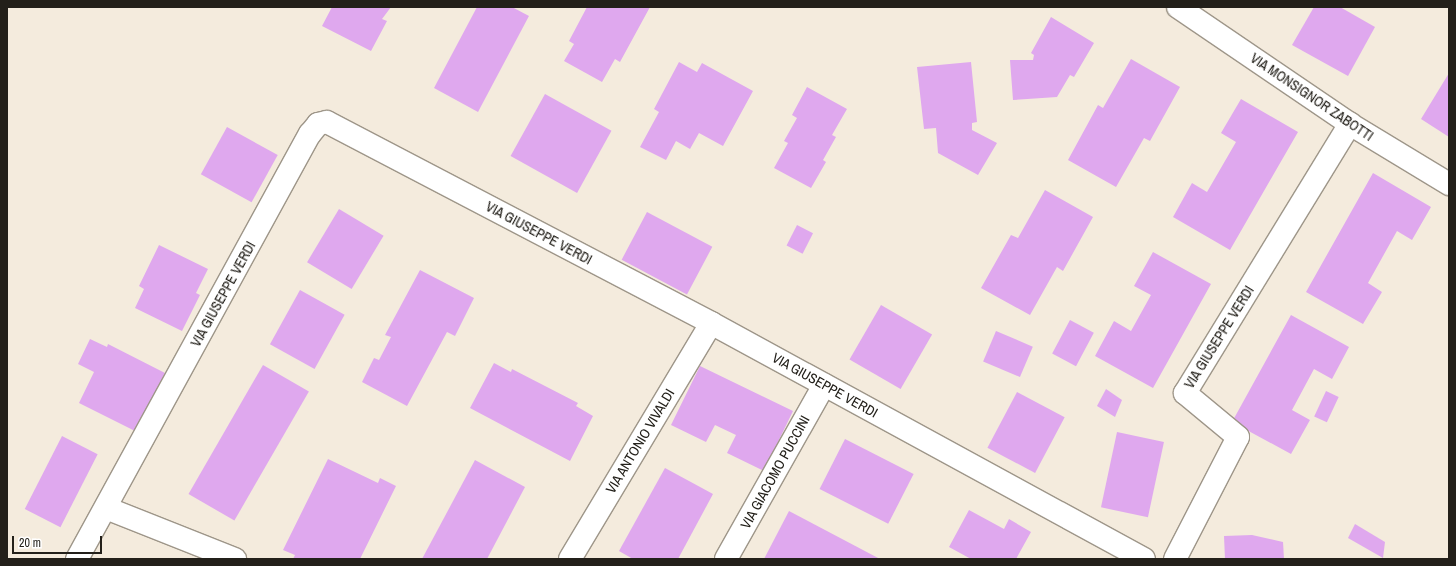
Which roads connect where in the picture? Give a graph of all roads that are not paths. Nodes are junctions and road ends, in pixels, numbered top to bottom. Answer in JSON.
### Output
{"nodes":[{"id":1,"x":1178,"y":7,"type":"edge"},
{"id":2,"x":1350,"y":124,"type":"junction"},
{"id":3,"x":1449,"y":184,"type":"edge"},
{"id":4,"x":711,"y":323,"type":"junction"},
{"id":5,"x":824,"y":385,"type":"junction"},
{"id":6,"x":106,"y":508,"type":"junction"},
{"id":7,"x":77,"y":559,"type":"edge"},
{"id":8,"x":235,"y":559,"type":"edge"},
{"id":9,"x":570,"y":559,"type":"edge"},
{"id":10,"x":726,"y":559,"type":"edge"},
{"id":11,"x":1144,"y":559,"type":"edge"},
{"id":12,"x":1175,"y":559,"type":"edge"}],
"edges":[{"from":1,"to":2,"type":"street","name":"VIA MONSIGNOR ZABOTTI"},
{"from":2,"to":3,"type":"street","name":"VIA MONSIGNOR ZABOTTI"},
{"from":2,"to":12,"type":"street","name":"VIA GIUSEPPE VERDI"},
{"from":4,"to":5,"type":"street","name":"VIA GIUSEPPE VERDI"},
{"from":4,"to":6,"type":"street","name":"VIA GIUSEPPE VERDI"},
{"from":4,"to":9,"type":"street","name":"VIA ANTONIO VIVALDI"},
{"from":5,"to":10,"type":"street","name":"VIA GIACOMO PUCCINI"},
{"from":5,"to":11,"type":"street","name":"VIA GIUSEPPE VERDI"},
{"from":6,"to":7,"type":"street","name":"VIA GIUSEPPE VERDI"},
{"from":6,"to":8,"type":"street"}]}
